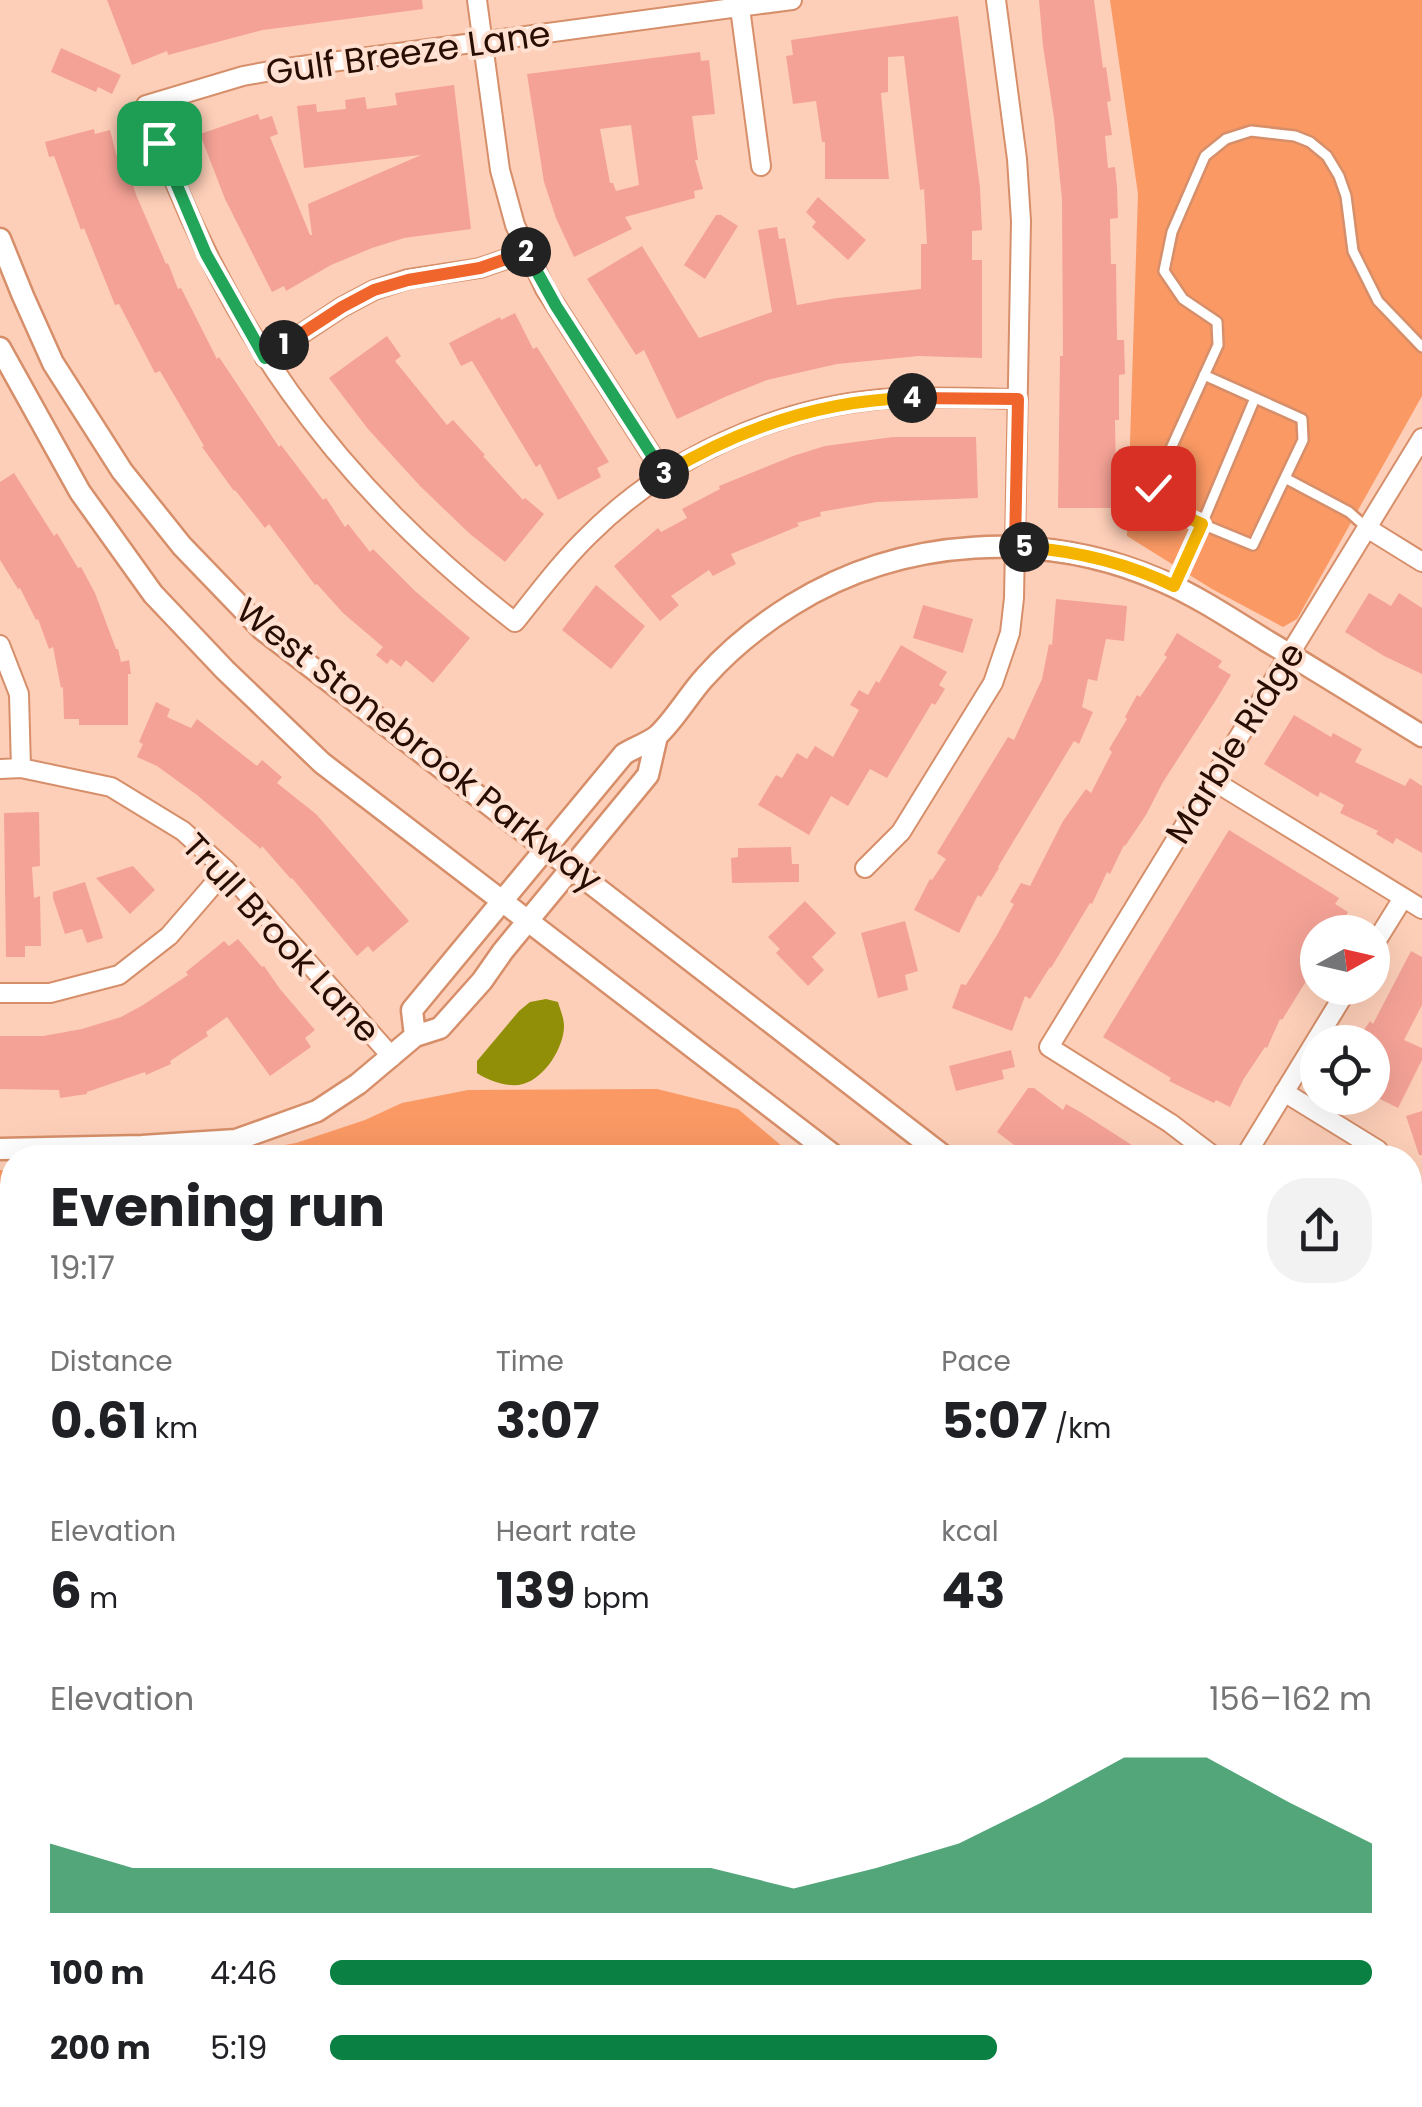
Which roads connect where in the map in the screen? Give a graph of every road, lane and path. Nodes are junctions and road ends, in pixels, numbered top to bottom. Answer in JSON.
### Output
{"nodes":[{"id":1,"x":476,"y":0,"type":"edge"},
{"id":2,"x":792,"y":0,"type":"edge"},
{"id":3,"x":996,"y":0,"type":"edge"},
{"id":4,"x":740,"y":8,"type":"junction"},
{"id":5,"x":482,"y":42,"type":"junction"},
{"id":6,"x":761,"y":166,"type":"dead end"},
{"id":7,"x":0,"y":239,"type":"edge"},
{"id":8,"x":526,"y":252,"type":"junction"},
{"id":9,"x":1422,"y":347,"type":"edge"},
{"id":10,"x":0,"y":348,"type":"edge"},
{"id":11,"x":265,"y":358,"type":"junction"},
{"id":12,"x":1204,"y":374,"type":"junction"},
{"id":13,"x":1255,"y":398,"type":"junction"},
{"id":14,"x":1018,"y":399,"type":"junction"},
{"id":15,"x":1422,"y":438,"type":"edge"},
{"id":16,"x":664,"y":474,"type":"junction"},
{"id":17,"x":1285,"y":478,"type":"junction"},
{"id":18,"x":1202,"y":524,"type":"junction"},
{"id":19,"x":1367,"y":528,"type":"junction"},
{"id":20,"x":1015,"y":546,"type":"junction"},
{"id":21,"x":1422,"y":562,"type":"edge"},
{"id":22,"x":1174,"y":586,"type":"junction"},
{"id":23,"x":0,"y":645,"type":"edge"},
{"id":24,"x":1290,"y":654,"type":"junction"},
{"id":25,"x":657,"y":736,"type":"junction"},
{"id":26,"x":1422,"y":736,"type":"edge"},
{"id":27,"x":21,"y":768,"type":"junction"},
{"id":28,"x":0,"y":769,"type":"edge"},
{"id":29,"x":1212,"y":780,"type":"junction"},
{"id":30,"x":546,"y":848,"type":"junction"},
{"id":31,"x":572,"y":868,"type":"junction"},
{"id":32,"x":866,"y":868,"type":"dead end"},
{"id":33,"x":226,"y":870,"type":"junction"},
{"id":34,"x":1403,"y":898,"type":"junction"},
{"id":35,"x":502,"y":902,"type":"junction"},
{"id":36,"x":1422,"y":909,"type":"edge"},
{"id":37,"x":1390,"y":919,"type":"edge"},
{"id":38,"x":528,"y":921,"type":"junction"},
{"id":39,"x":0,"y":993,"type":"edge"},
{"id":40,"x":1338,"y":1005,"type":"edge"},
{"id":41,"x":415,"y":1036,"type":"junction"},
{"id":42,"x":392,"y":1056,"type":"junction"},
{"id":43,"x":1284,"y":1092,"type":"junction"},
{"id":44,"x":158,"y":1145,"type":"edge"},
{"id":45,"x":820,"y":1145,"type":"edge"},
{"id":46,"x":929,"y":1145,"type":"edge"},
{"id":47,"x":1199,"y":1145,"type":"edge"},
{"id":48,"x":1252,"y":1145,"type":"edge"},
{"id":49,"x":1370,"y":1145,"type":"edge"}],
"edges":[{"from":1,"to":5,"type":"street"},
{"from":2,"to":4,"type":"street","name":"Gulf Breeze Lane"},
{"from":3,"to":14,"type":"street"},
{"from":4,"to":5,"type":"street","name":"Gulf Breeze Lane"},
{"from":4,"to":6,"type":"street"},
{"from":5,"to":8,"type":"street"},
{"from":5,"to":11,"type":"street","name":"Gulf Breeze Lane"},
{"from":7,"to":30,"type":"street","name":"West Stonebrook Parkway"},
{"from":8,"to":11,"type":"street"},
{"from":8,"to":16,"type":"street"},
{"from":9,"to":12,"type":"lane"},
{"from":10,"to":35,"type":"street","name":"West Stonebrook Parkway"},
{"from":11,"to":16,"type":"street"},
{"from":12,"to":13,"type":"lane"},
{"from":12,"to":18,"type":"lane"},
{"from":13,"to":17,"type":"lane"},
{"from":13,"to":18,"type":"lane"},
{"from":14,"to":16,"type":"street"},
{"from":14,"to":20,"type":"street"},
{"from":15,"to":19,"type":"street","name":"Marble Ridge"},
{"from":17,"to":18,"type":"lane"},
{"from":17,"to":19,"type":"lane"},
{"from":18,"to":22,"type":"lane"},
{"from":19,"to":21,"type":"street"},
{"from":19,"to":24,"type":"street","name":"Marble Ridge"},
{"from":20,"to":22,"type":"street"},
{"from":20,"to":25,"type":"street"},
{"from":20,"to":32,"type":"street"},
{"from":22,"to":24,"type":"street"},
{"from":23,"to":27,"type":"street"},
{"from":24,"to":26,"type":"street"},
{"from":24,"to":29,"type":"street","name":"Marble Ridge"},
{"from":25,"to":30,"type":"street"},
{"from":25,"to":31,"type":"street"},
{"from":27,"to":28,"type":"street","name":"Trull Brook Lane"},
{"from":27,"to":33,"type":"street","name":"Trull Brook Lane"},
{"from":29,"to":34,"type":"street"},
{"from":29,"to":47,"type":"street","name":"Marble Ridge"},
{"from":30,"to":31,"type":"street","name":"West Stonebrook Parkway"},
{"from":30,"to":35,"type":"street"},
{"from":31,"to":38,"type":"street"},
{"from":31,"to":46,"type":"street","name":"West Stonebrook Parkway"},
{"from":33,"to":39,"type":"street"},
{"from":33,"to":42,"type":"street","name":"Trull Brook Lane"},
{"from":34,"to":36,"type":"street"},
{"from":34,"to":37,"type":"street"},
{"from":35,"to":38,"type":"street","name":"West Stonebrook Parkway"},
{"from":35,"to":41,"type":"street"},
{"from":38,"to":41,"type":"street"},
{"from":38,"to":45,"type":"street","name":"West Stonebrook Parkway"},
{"from":40,"to":43,"type":"street"},
{"from":41,"to":42,"type":"street"},
{"from":42,"to":44,"type":"street"},
{"from":43,"to":48,"type":"street"},
{"from":43,"to":49,"type":"street"}]}
